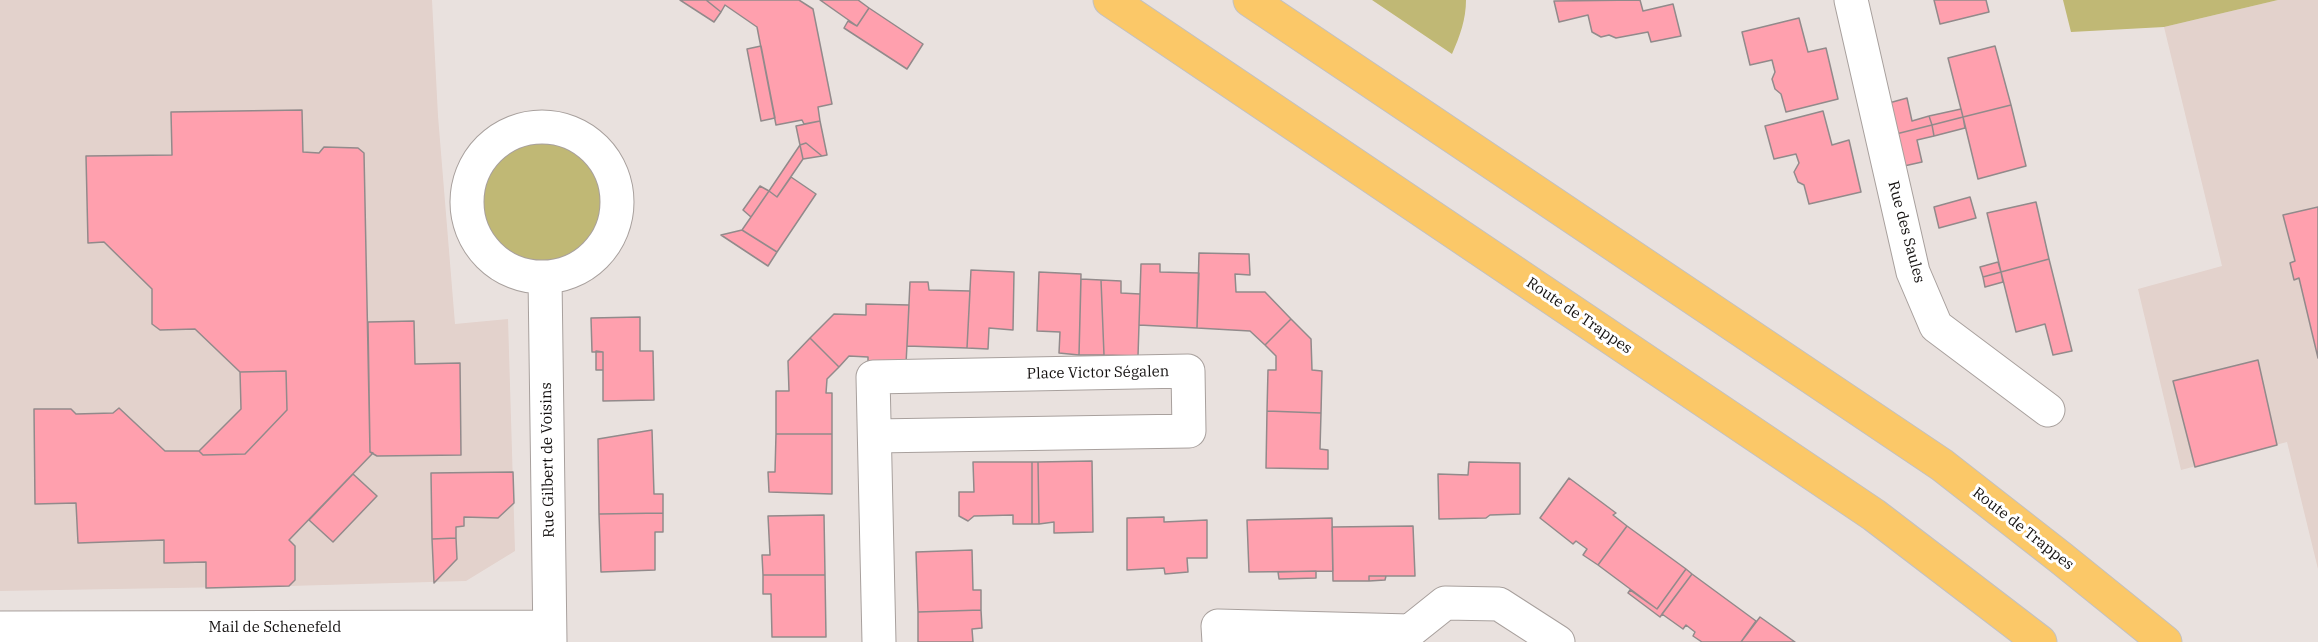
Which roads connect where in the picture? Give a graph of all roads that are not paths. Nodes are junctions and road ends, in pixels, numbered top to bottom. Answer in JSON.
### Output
{"nodes":[{"id":1,"x":1110,"y":0,"type":"edge"},
{"id":2,"x":1250,"y":0,"type":"edge"},
{"id":3,"x":1851,"y":0,"type":"edge"},
{"id":4,"x":545,"y":278,"type":"junction"},
{"id":5,"x":2048,"y":410,"type":"dead end"},
{"id":6,"x":875,"y":436,"type":"junction"},
{"id":7,"x":0,"y":628,"type":"edge"},
{"id":8,"x":549,"y":634,"type":"edge"},
{"id":9,"x":879,"y":642,"type":"edge"},
{"id":10,"x":1219,"y":642,"type":"edge"},
{"id":11,"x":1558,"y":642,"type":"edge"},
{"id":12,"x":2040,"y":642,"type":"edge"},
{"id":13,"x":2165,"y":642,"type":"edge"}],
"edges":[{"from":1,"to":12,"type":"main road","name":"Route de Trappes"},
{"from":2,"to":13,"type":"main road","name":"Route de Trappes"},
{"from":3,"to":5,"type":"street","name":"Rue des Saules"},
{"from":4,"to":4,"type":"street"},
{"from":4,"to":8,"type":"street","name":"Rue Gilbert de Voisins"},
{"from":6,"to":6,"type":"street","name":"Place Victor Ségalen"},
{"from":6,"to":9,"type":"street","name":"Place Victor Ségalen"},
{"from":7,"to":8,"type":"street","name":"Mail de Schenefeld"},
{"from":10,"to":11,"type":"street"}]}
